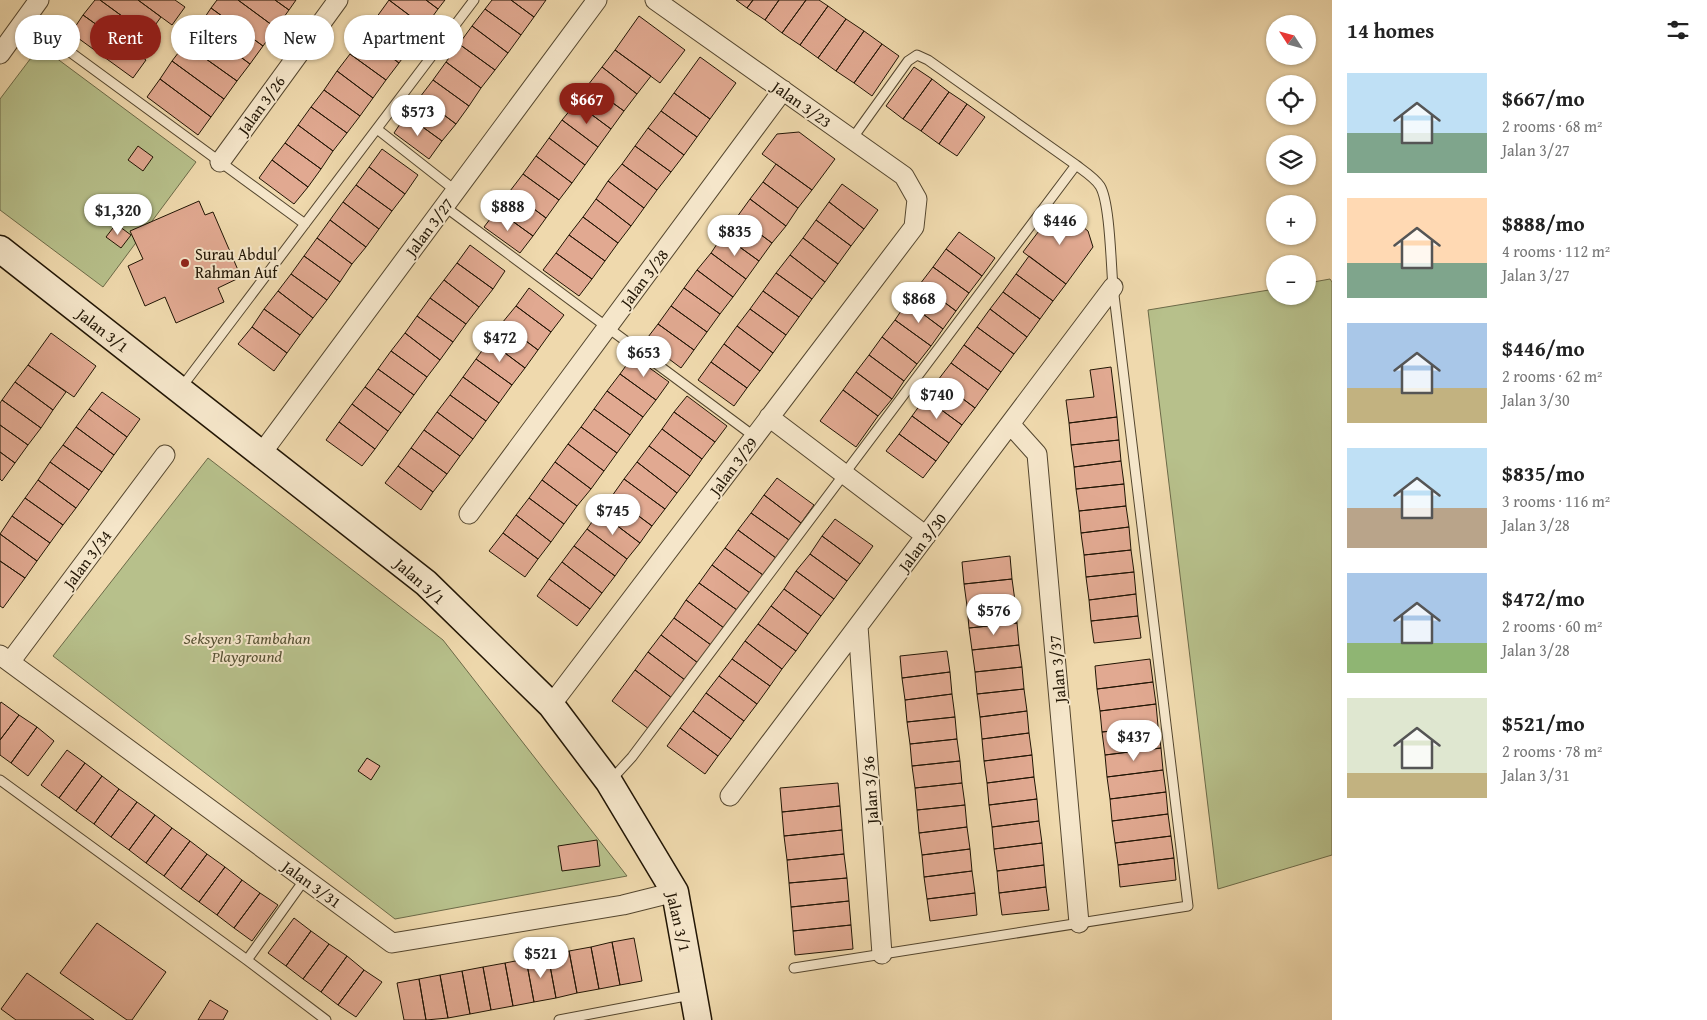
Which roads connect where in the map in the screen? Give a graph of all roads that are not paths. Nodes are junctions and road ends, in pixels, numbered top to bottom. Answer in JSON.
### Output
{"nodes":[{"id":1,"x":39,"y":0,"type":"edge"},
{"id":2,"x":338,"y":0,"type":"edge"},
{"id":3,"x":474,"y":0,"type":"edge"},
{"id":4,"x":597,"y":0,"type":"edge"},
{"id":5,"x":655,"y":0,"type":"edge"},
{"id":6,"x":28,"y":15,"type":"edge"},
{"id":7,"x":15,"y":33,"type":"edge"},
{"id":8,"x":0,"y":54,"type":"edge"},
{"id":9,"x":80,"y":59,"type":"edge"},
{"id":10,"x":783,"y":90,"type":"junction"},
{"id":11,"x":377,"y":129,"type":"junction"},
{"id":12,"x":852,"y":139,"type":"junction"},
{"id":13,"x":220,"y":162,"type":"junction"},
{"id":14,"x":1076,"y":165,"type":"junction"},
{"id":15,"x":456,"y":191,"type":"junction"},
{"id":16,"x":444,"y":206,"type":"junction"},
{"id":17,"x":305,"y":224,"type":"junction"},
{"id":18,"x":914,"y":228,"type":"joint"},
{"id":19,"x":0,"y":249,"type":"edge"},
{"id":20,"x":1113,"y":288,"type":"junction"},
{"id":21,"x":607,"y":327,"type":"junction"},
{"id":22,"x":180,"y":390,"type":"junction"},
{"id":23,"x":769,"y":417,"type":"junction"},
{"id":24,"x":1010,"y":424,"type":"junction"},
{"id":25,"x":755,"y":437,"type":"junction"},
{"id":26,"x":261,"y":454,"type":"junction"},
{"id":27,"x":165,"y":456,"type":"dead end"},
{"id":28,"x":845,"y":474,"type":"junction"},
{"id":29,"x":469,"y":514,"type":"dead end"},
{"id":30,"x":926,"y":536,"type":"junction"},
{"id":31,"x":858,"y":626,"type":"junction"},
{"id":32,"x":5,"y":658,"type":"edge"},
{"id":33,"x":551,"y":705,"type":"junction"},
{"id":34,"x":0,"y":780,"type":"edge"},
{"id":35,"x":609,"y":782,"type":"junction"},
{"id":36,"x":730,"y":796,"type":"dead end"},
{"id":37,"x":305,"y":879,"type":"junction"},
{"id":38,"x":675,"y":892,"type":"junction"},
{"id":39,"x":1079,"y":923,"type":"junction"},
{"id":40,"x":882,"y":954,"type":"junction"},
{"id":41,"x":246,"y":960,"type":"junction"},
{"id":42,"x":794,"y":968,"type":"dead end"},
{"id":43,"x":695,"y":994,"type":"junction"},
{"id":44,"x":326,"y":1020,"type":"edge"},
{"id":45,"x":558,"y":1020,"type":"edge"},
{"id":46,"x":698,"y":1020,"type":"edge"}],
"edges":[{"from":1,"to":6,"type":"street"},
{"from":2,"to":13,"type":"street","name":"Jalan 3/26"},
{"from":3,"to":11,"type":"lane"},
{"from":4,"to":15,"type":"street","name":"Jalan 3/27"},
{"from":5,"to":10,"type":"street","name":"Jalan 3/23"},
{"from":7,"to":8,"type":"street"},
{"from":9,"to":13,"type":"lane"},
{"from":10,"to":12,"type":"street","name":"Jalan 3/23"},
{"from":10,"to":21,"type":"street","name":"Jalan 3/28"},
{"from":11,"to":15,"type":"lane"},
{"from":11,"to":17,"type":"lane"},
{"from":12,"to":14,"type":"lane"},
{"from":12,"to":18,"type":"street","name":"Jalan 3/23"},
{"from":13,"to":17,"type":"lane"},
{"from":14,"to":20,"type":"lane"},
{"from":14,"to":28,"type":"lane"},
{"from":15,"to":16,"type":"street","name":"Jalan 3/27"},
{"from":16,"to":21,"type":"lane"},
{"from":16,"to":26,"type":"street","name":"Jalan 3/27"},
{"from":17,"to":22,"type":"lane"},
{"from":18,"to":23,"type":"street","name":"Jalan 3/29"},
{"from":19,"to":22,"type":"street","name":"Jalan 3/1"},
{"from":20,"to":24,"type":"street","name":"Jalan 3/30"},
{"from":20,"to":39,"type":"lane"},
{"from":21,"to":25,"type":"lane"},
{"from":21,"to":29,"type":"street","name":"Jalan 3/28"},
{"from":22,"to":26,"type":"street","name":"Jalan 3/1"},
{"from":23,"to":25,"type":"street","name":"Jalan 3/29"},
{"from":23,"to":28,"type":"street"},
{"from":24,"to":30,"type":"street","name":"Jalan 3/30"},
{"from":24,"to":39,"type":"street","name":"Jalan 3/37"},
{"from":25,"to":33,"type":"street","name":"Jalan 3/29"},
{"from":26,"to":33,"type":"street","name":"Jalan 3/1"},
{"from":27,"to":32,"type":"street","name":"Jalan 3/34"},
{"from":28,"to":30,"type":"street"},
{"from":28,"to":35,"type":"lane"},
{"from":30,"to":31,"type":"street","name":"Jalan 3/30"},
{"from":31,"to":36,"type":"street","name":"Jalan 3/30"},
{"from":31,"to":40,"type":"street","name":"Jalan 3/36"},
{"from":32,"to":37,"type":"street","name":"Jalan 3/31"},
{"from":33,"to":35,"type":"street","name":"Jalan 3/1"},
{"from":34,"to":41,"type":"lane"},
{"from":35,"to":38,"type":"street","name":"Jalan 3/1"},
{"from":37,"to":38,"type":"street","name":"Jalan 3/31"},
{"from":37,"to":41,"type":"lane"},
{"from":38,"to":43,"type":"street","name":"Jalan 3/1"},
{"from":39,"to":40,"type":"lane"},
{"from":40,"to":42,"type":"lane"},
{"from":41,"to":44,"type":"lane"},
{"from":43,"to":45,"type":"lane"},
{"from":43,"to":46,"type":"street","name":"Jalan 3/1"}]}
